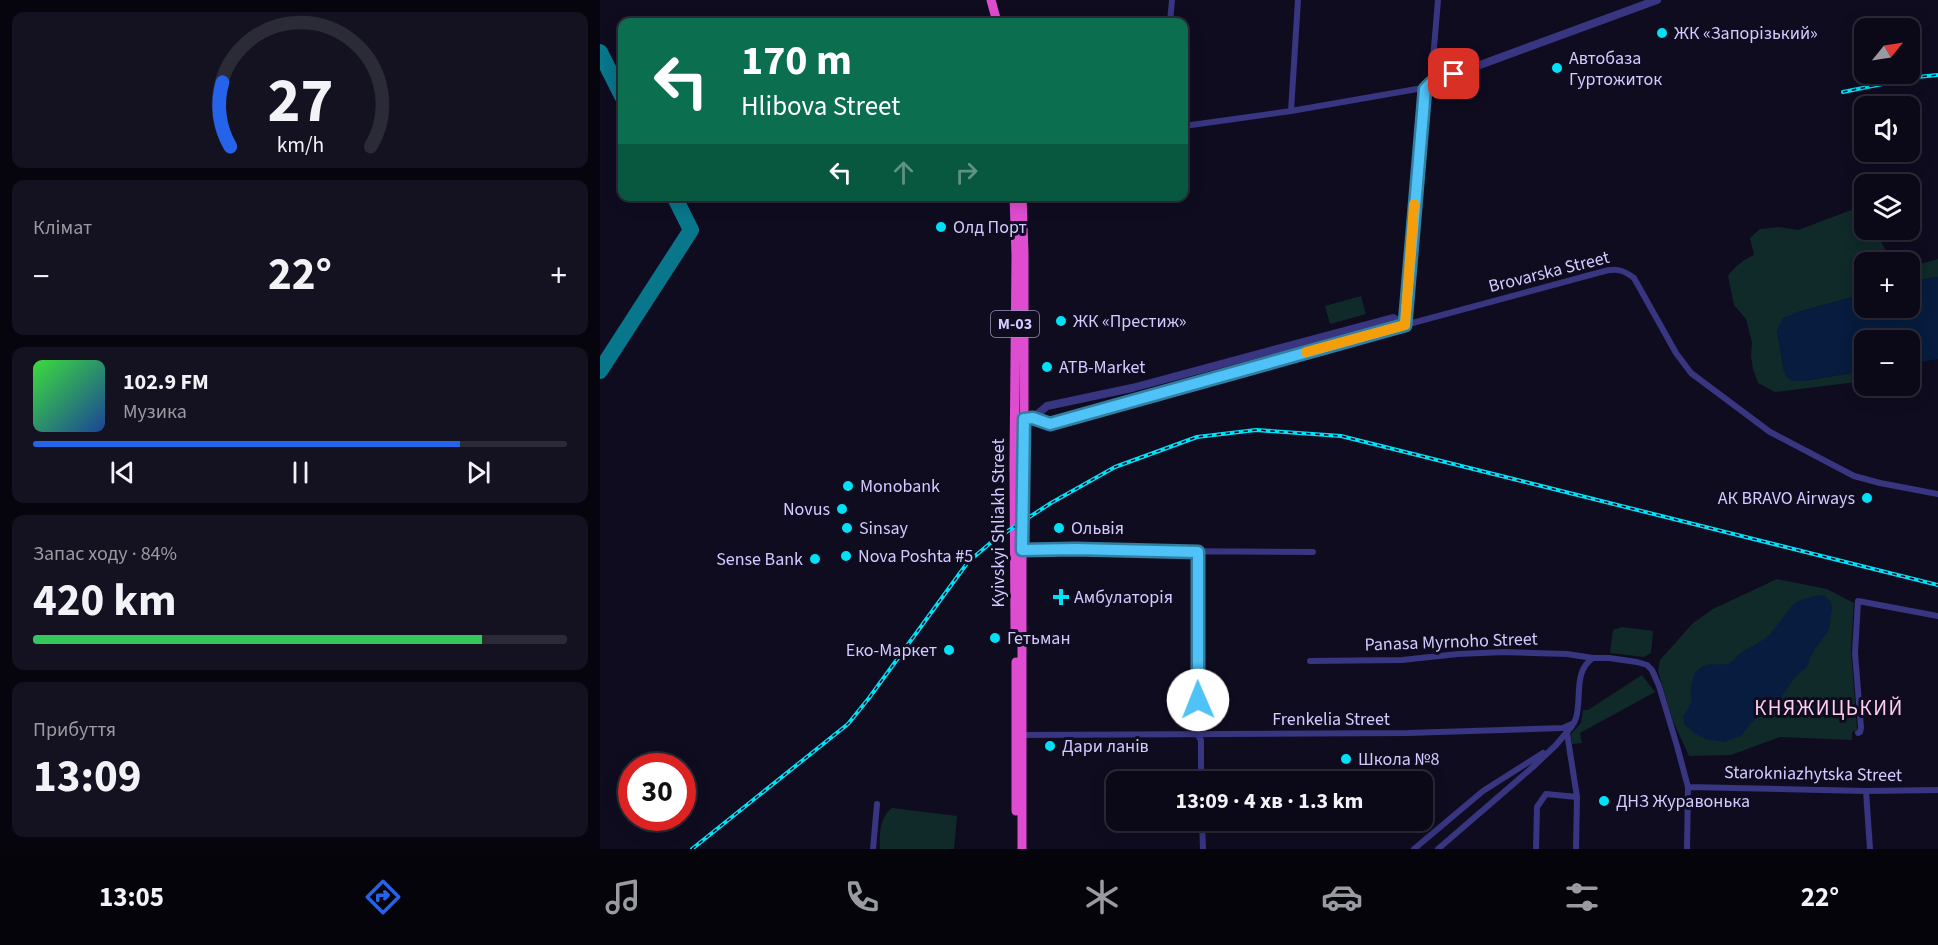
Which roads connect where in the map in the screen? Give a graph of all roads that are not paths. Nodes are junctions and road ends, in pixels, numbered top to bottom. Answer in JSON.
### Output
{"nodes":[{"id":1,"x":991,"y":0,"type":"edge"},
{"id":2,"x":1172,"y":0,"type":"edge"},
{"id":3,"x":1298,"y":0,"type":"edge"},
{"id":4,"x":1438,"y":0,"type":"edge"},
{"id":5,"x":1656,"y":0,"type":"edge"},
{"id":6,"x":995,"y":18,"type":"edge"},
{"id":7,"x":1170,"y":18,"type":"edge"},
{"id":8,"x":1428,"y":86,"type":"junction"},
{"id":9,"x":1291,"y":111,"type":"junction"},
{"id":10,"x":1188,"y":125,"type":"edge"},
{"id":11,"x":1014,"y":201,"type":"edge"},
{"id":12,"x":1022,"y":201,"type":"edge"},
{"id":13,"x":1405,"y":325,"type":"junction"},
{"id":14,"x":1024,"y":419,"type":"junction"},
{"id":15,"x":1938,"y":494,"type":"edge"},
{"id":16,"x":1022,"y":550,"type":"junction"},
{"id":17,"x":1198,"y":552,"type":"junction"},
{"id":18,"x":1313,"y":552,"type":"dead end"},
{"id":19,"x":1938,"y":616,"type":"edge"},
{"id":20,"x":1593,"y":658,"type":"junction"},
{"id":21,"x":1310,"y":661,"type":"dead end"},
{"id":22,"x":1574,"y":723,"type":"junction"},
{"id":23,"x":1567,"y":733,"type":"junction"},
{"id":24,"x":1858,"y":733,"type":"dead end"},
{"id":25,"x":1197,"y":734,"type":"junction"},
{"id":26,"x":1019,"y":735,"type":"junction"},
{"id":27,"x":1556,"y":745,"type":"junction"},
{"id":28,"x":1201,"y":771,"type":"edge"},
{"id":29,"x":1688,"y":787,"type":"junction"},
{"id":30,"x":1938,"y":790,"type":"edge"},
{"id":31,"x":1866,"y":791,"type":"junction"},
{"id":32,"x":1577,"y":797,"type":"junction"},
{"id":33,"x":877,"y":804,"type":"dead end"},
{"id":34,"x":1202,"y":831,"type":"edge"},
{"id":35,"x":873,"y":849,"type":"edge"},
{"id":36,"x":1016,"y":849,"type":"edge"},
{"id":37,"x":1022,"y":849,"type":"edge"},
{"id":38,"x":1203,"y":849,"type":"edge"},
{"id":39,"x":1414,"y":849,"type":"edge"},
{"id":40,"x":1438,"y":849,"type":"edge"},
{"id":41,"x":1536,"y":849,"type":"edge"},
{"id":42,"x":1576,"y":849,"type":"edge"},
{"id":43,"x":1687,"y":849,"type":"edge"},
{"id":44,"x":1870,"y":849,"type":"edge"}],
"edges":[{"from":1,"to":6,"type":"highway"},
{"from":2,"to":7,"type":"street"},
{"from":3,"to":9,"type":"street"},
{"from":4,"to":8,"type":"street"},
{"from":5,"to":8,"type":"street"},
{"from":8,"to":9,"type":"street"},
{"from":8,"to":13,"type":"street"},
{"from":9,"to":10,"type":"street"},
{"from":11,"to":14,"type":"highway","name":"Kyivskyi Shliakh Street","number":"М-03"},
{"from":12,"to":14,"type":"highway","name":"Kyivskyi Shliakh Street","number":"М-03"},
{"from":13,"to":14,"type":"street","name":"Brovarska Street"},
{"from":13,"to":14,"type":"street","name":"Brovarska Street"},
{"from":13,"to":15,"type":"street","name":"Brovarska Street"},
{"from":14,"to":16,"type":"highway","name":"Kyivskyi Shliakh Street","number":"М-03"},
{"from":14,"to":26,"type":"highway","name":"Kyivskyi Shliakh Street","number":"М-03"},
{"from":16,"to":17,"type":"street"},
{"from":16,"to":26,"type":"highway","name":"Kyivskyi Shliakh Street","number":"М-03"},
{"from":17,"to":18,"type":"street"},
{"from":17,"to":25,"type":"street"},
{"from":19,"to":24,"type":"street"},
{"from":20,"to":21,"type":"street","name":"Panasa Myrnoho Street"},
{"from":20,"to":22,"type":"street"},
{"from":20,"to":29,"type":"street"},
{"from":22,"to":23,"type":"street"},
{"from":22,"to":25,"type":"street","name":"Frenkelia Street"},
{"from":23,"to":27,"type":"street"},
{"from":23,"to":32,"type":"street"},
{"from":25,"to":26,"type":"street","name":"Frenkelia Street"},
{"from":25,"to":28,"type":"street"},
{"from":26,"to":36,"type":"highway","name":"Kyivskyi Shliakh Street","number":"М-03"},
{"from":26,"to":37,"type":"highway","name":"Kyivskyi Shliakh Street","number":"М-03"},
{"from":27,"to":39,"type":"street"},
{"from":27,"to":40,"type":"street"},
{"from":29,"to":31,"type":"street","name":"Starokniazhytska Street"},
{"from":29,"to":43,"type":"street"},
{"from":30,"to":31,"type":"street","name":"Starokniazhytska Street"},
{"from":31,"to":44,"type":"street"},
{"from":32,"to":41,"type":"street"},
{"from":32,"to":42,"type":"street"},
{"from":33,"to":35,"type":"street"},
{"from":34,"to":38,"type":"street"}]}
